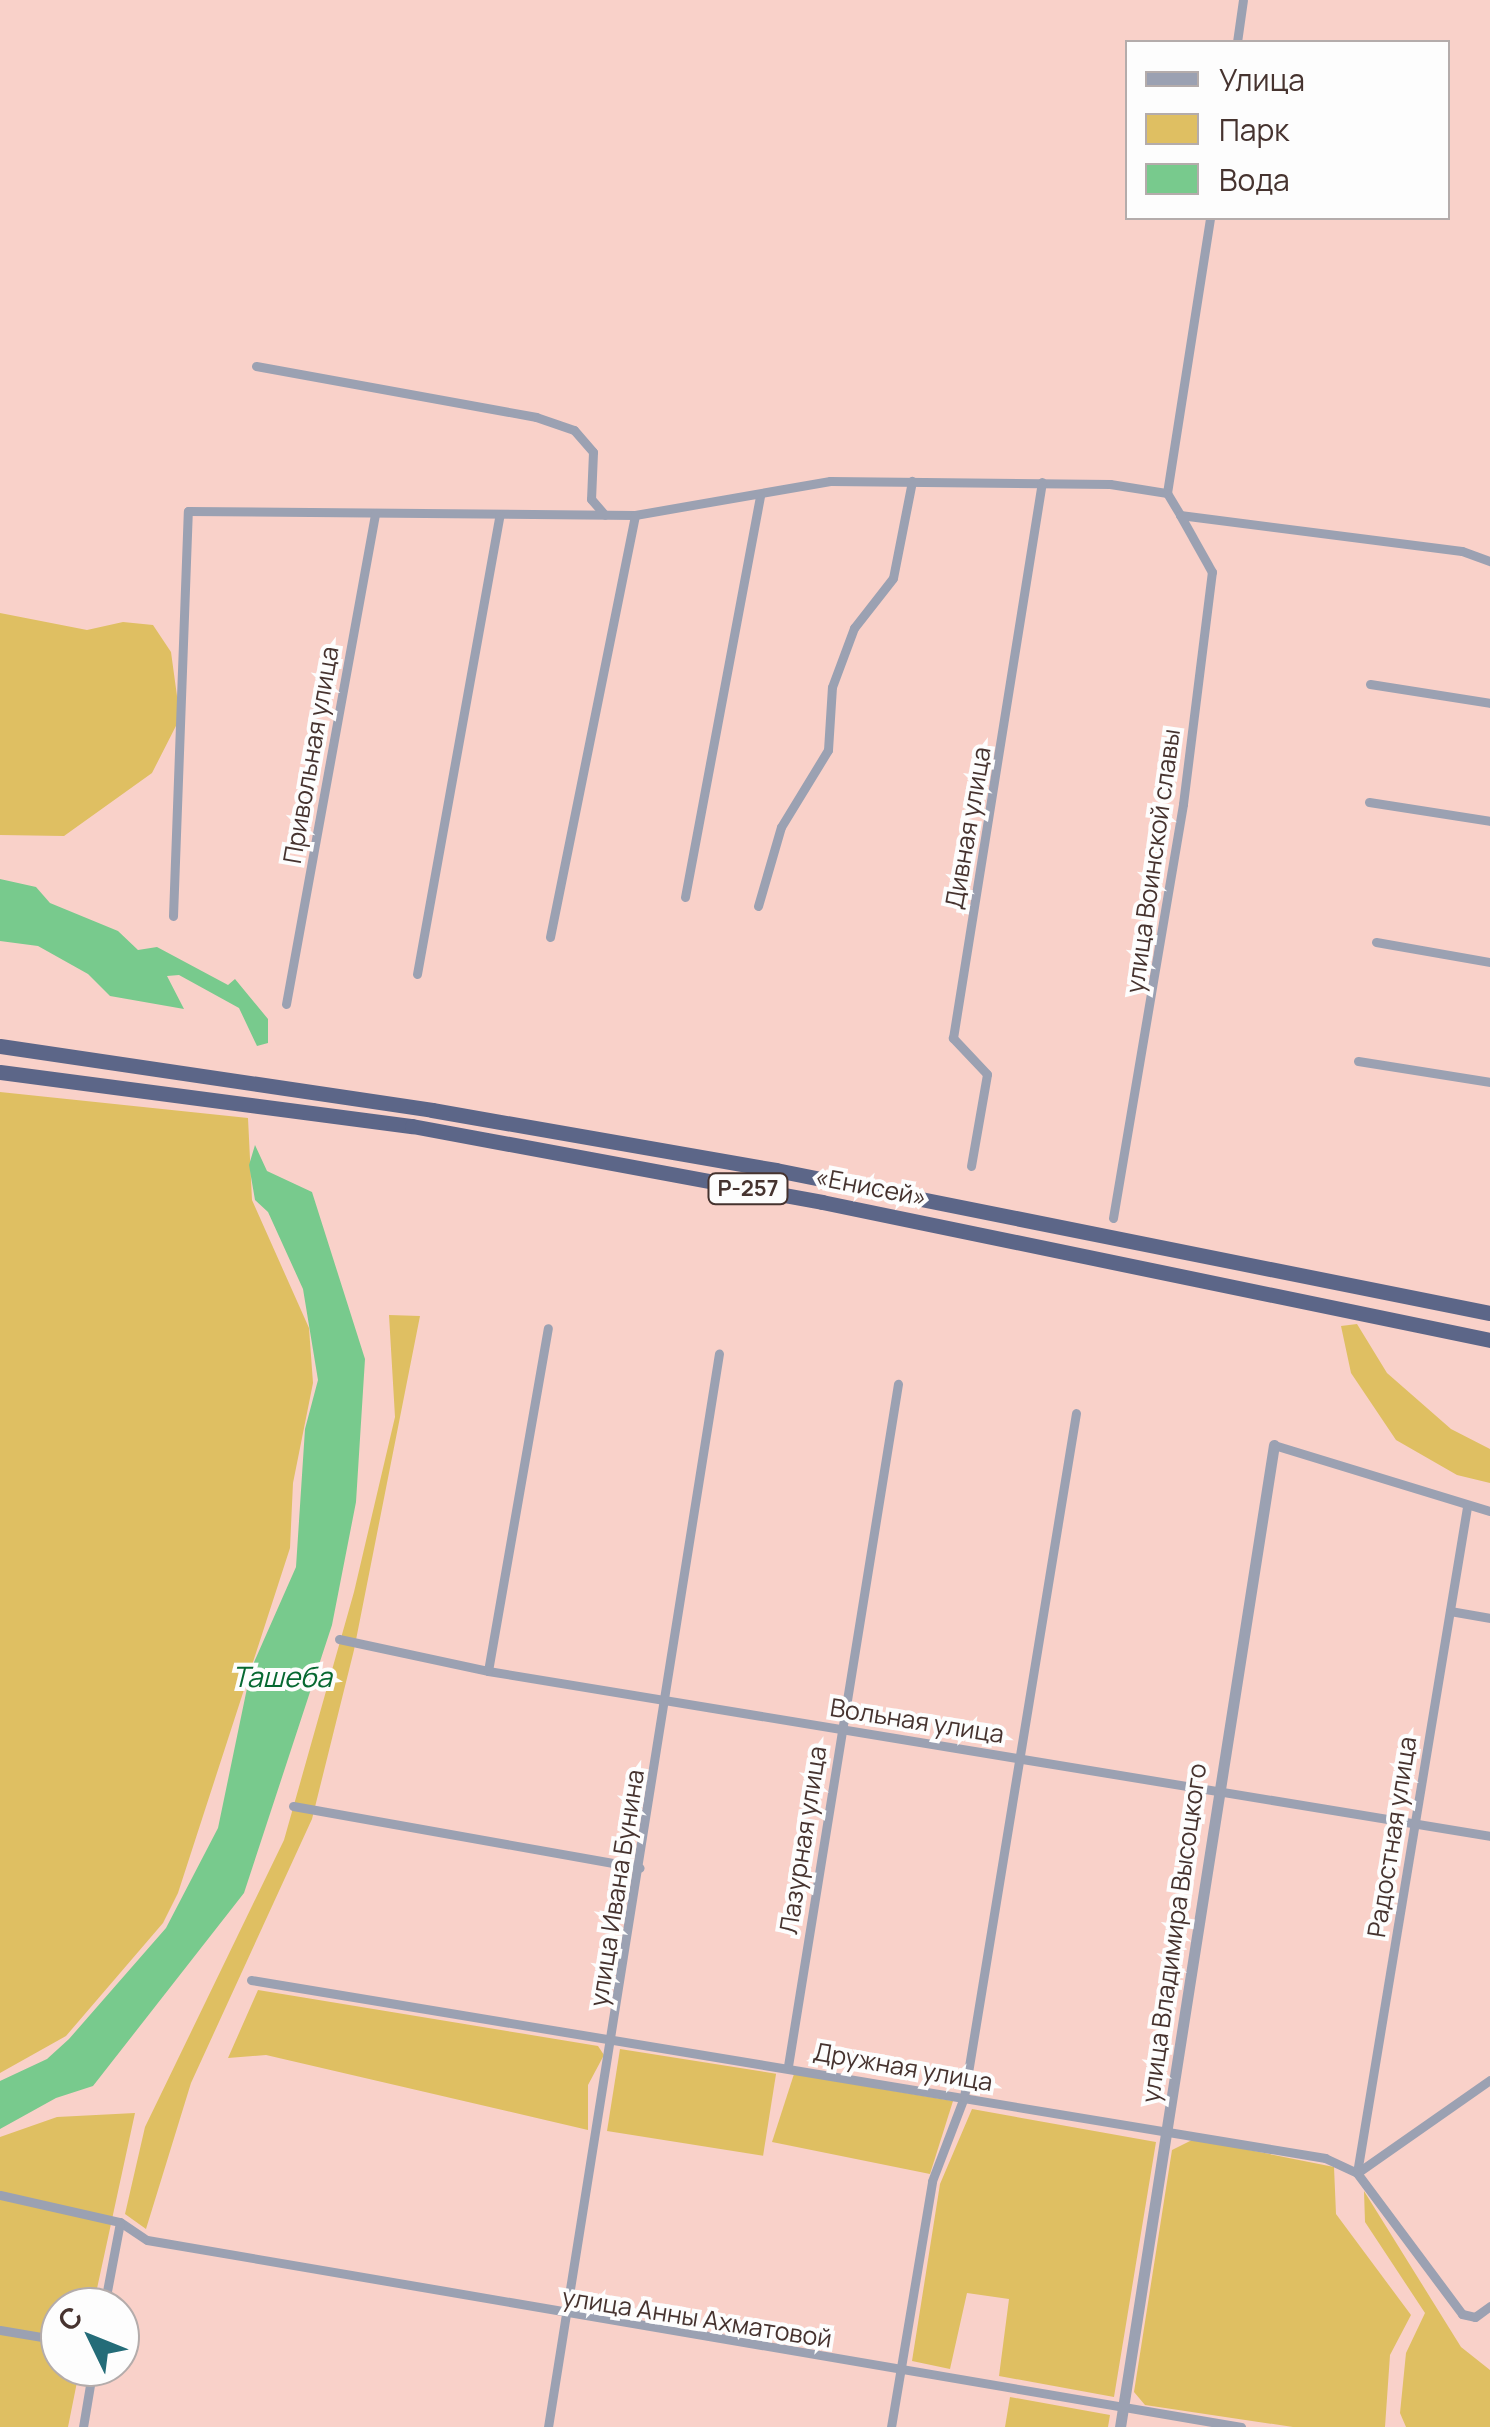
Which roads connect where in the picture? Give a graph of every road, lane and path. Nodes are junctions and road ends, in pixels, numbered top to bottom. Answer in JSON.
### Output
{"nodes":[{"id":1,"x":1243,"y":0,"type":"edge"},
{"id":2,"x":1237,"y":40,"type":"edge"},
{"id":3,"x":1210,"y":220,"type":"edge"},
{"id":4,"x":256,"y":366,"type":"dead end"},
{"id":5,"x":912,"y":481,"type":"junction"},
{"id":6,"x":1042,"y":482,"type":"junction"},
{"id":7,"x":1167,"y":494,"type":"junction"},
{"id":8,"x":760,"y":496,"type":"junction"},
{"id":9,"x":375,"y":514,"type":"junction"},
{"id":10,"x":500,"y":514,"type":"junction"},
{"id":11,"x":605,"y":515,"type":"junction"},
{"id":12,"x":1180,"y":515,"type":"junction"},
{"id":13,"x":635,"y":516,"type":"junction"},
{"id":14,"x":1490,"y":561,"type":"edge"},
{"id":15,"x":1370,"y":684,"type":"dead end"},
{"id":16,"x":1490,"y":703,"type":"edge"},
{"id":17,"x":1369,"y":802,"type":"dead end"},
{"id":18,"x":1490,"y":820,"type":"edge"},
{"id":19,"x":685,"y":898,"type":"dead end"},
{"id":20,"x":758,"y":906,"type":"dead end"},
{"id":21,"x":173,"y":916,"type":"dead end"},
{"id":22,"x":550,"y":936,"type":"dead end"},
{"id":23,"x":1376,"y":942,"type":"dead end"},
{"id":24,"x":1490,"y":962,"type":"edge"},
{"id":25,"x":417,"y":974,"type":"dead end"},
{"id":26,"x":286,"y":1004,"type":"dead end"},
{"id":27,"x":0,"y":1046,"type":"edge"},
{"id":28,"x":1358,"y":1061,"type":"dead end"},
{"id":29,"x":0,"y":1072,"type":"edge"},
{"id":30,"x":1490,"y":1082,"type":"edge"},
{"id":31,"x":971,"y":1166,"type":"dead end"},
{"id":32,"x":1113,"y":1218,"type":"dead end"},
{"id":33,"x":1490,"y":1312,"type":"edge"},
{"id":34,"x":548,"y":1328,"type":"dead end"},
{"id":35,"x":1490,"y":1340,"type":"edge"},
{"id":36,"x":719,"y":1354,"type":"dead end"},
{"id":37,"x":898,"y":1384,"type":"dead end"},
{"id":38,"x":1076,"y":1413,"type":"dead end"},
{"id":39,"x":1274,"y":1446,"type":"joint"},
{"id":40,"x":1467,"y":1507,"type":"junction"},
{"id":41,"x":1490,"y":1511,"type":"edge"},
{"id":42,"x":1450,"y":1611,"type":"junction"},
{"id":43,"x":1490,"y":1618,"type":"edge"},
{"id":44,"x":339,"y":1639,"type":"dead end"},
{"id":45,"x":488,"y":1671,"type":"junction"},
{"id":46,"x":666,"y":1700,"type":"junction"},
{"id":47,"x":840,"y":1729,"type":"junction"},
{"id":48,"x":1022,"y":1759,"type":"junction"},
{"id":49,"x":1218,"y":1790,"type":"junction"},
{"id":50,"x":293,"y":1806,"type":"dead end"},
{"id":51,"x":1415,"y":1824,"type":"junction"},
{"id":52,"x":1490,"y":1836,"type":"edge"},
{"id":53,"x":640,"y":1868,"type":"junction"},
{"id":54,"x":251,"y":1980,"type":"dead end"},
{"id":55,"x":613,"y":2038,"type":"junction"},
{"id":56,"x":788,"y":2066,"type":"junction"},
{"id":57,"x":1490,"y":2080,"type":"edge"},
{"id":58,"x":964,"y":2097,"type":"junction"},
{"id":59,"x":1167,"y":2132,"type":"junction"},
{"id":60,"x":1356,"y":2173,"type":"junction"},
{"id":61,"x":0,"y":2195,"type":"edge"},
{"id":62,"x":120,"y":2222,"type":"junction"},
{"id":63,"x":108,"y":2287,"type":"edge"},
{"id":64,"x":1490,"y":2306,"type":"edge"},
{"id":65,"x":566,"y":2316,"type":"junction"},
{"id":66,"x":0,"y":2330,"type":"edge"},
{"id":67,"x":40,"y":2337,"type":"edge"},
{"id":68,"x":900,"y":2372,"type":"junction"},
{"id":69,"x":90,"y":2387,"type":"edge"},
{"id":70,"x":1124,"y":2408,"type":"junction"},
{"id":71,"x":83,"y":2427,"type":"edge"},
{"id":72,"x":548,"y":2427,"type":"edge"},
{"id":73,"x":891,"y":2427,"type":"edge"},
{"id":74,"x":1120,"y":2427,"type":"edge"},
{"id":75,"x":1242,"y":2427,"type":"edge"}],
"edges":[{"from":1,"to":2,"type":"street"},
{"from":3,"to":7,"type":"street"},
{"from":4,"to":11,"type":"street"},
{"from":5,"to":6,"type":"street"},
{"from":5,"to":8,"type":"street"},
{"from":5,"to":20,"type":"street"},
{"from":6,"to":7,"type":"street"},
{"from":6,"to":31,"type":"street","name":"Дивная улица"},
{"from":7,"to":12,"type":"street","name":"улица Воинской славы"},
{"from":8,"to":13,"type":"street"},
{"from":8,"to":19,"type":"street"},
{"from":9,"to":10,"type":"street"},
{"from":9,"to":21,"type":"street"},
{"from":9,"to":26,"type":"street","name":"Привольная улица"},
{"from":10,"to":11,"type":"street"},
{"from":10,"to":25,"type":"street"},
{"from":11,"to":13,"type":"street"},
{"from":12,"to":14,"type":"street"},
{"from":12,"to":32,"type":"street","name":"улица Воинской славы"},
{"from":13,"to":22,"type":"street"},
{"from":15,"to":16,"type":"street"},
{"from":17,"to":18,"type":"street"},
{"from":23,"to":24,"type":"street"},
{"from":27,"to":33,"type":"highway","name":"«Енисей»","number":"Р-257"},
{"from":28,"to":30,"type":"street"},
{"from":29,"to":35,"type":"highway","name":"«Енисей»","number":"Р-257"},
{"from":34,"to":45,"type":"street"},
{"from":36,"to":46,"type":"street","name":"улица Ивана Бунина"},
{"from":37,"to":47,"type":"street","name":"Лазурная улица"},
{"from":38,"to":48,"type":"street"},
{"from":39,"to":40,"type":"street"},
{"from":39,"to":49,"type":"street","name":"улица Владимира Высоцкого"},
{"from":40,"to":41,"type":"street"},
{"from":40,"to":42,"type":"street","name":"Радостная улица"},
{"from":42,"to":43,"type":"street"},
{"from":42,"to":51,"type":"street","name":"Радостная улица"},
{"from":44,"to":45,"type":"street","name":"Вольная улица"},
{"from":45,"to":46,"type":"street","name":"Вольная улица"},
{"from":46,"to":47,"type":"street","name":"Вольная улица"},
{"from":46,"to":53,"type":"street","name":"улица Ивана Бунина"},
{"from":47,"to":48,"type":"street","name":"Вольная улица"},
{"from":47,"to":56,"type":"street","name":"Лазурная улица"},
{"from":48,"to":49,"type":"street","name":"Вольная улица"},
{"from":48,"to":58,"type":"street"},
{"from":49,"to":51,"type":"street","name":"Вольная улица"},
{"from":49,"to":59,"type":"street","name":"улица Владимира Высоцкого"},
{"from":50,"to":53,"type":"street"},
{"from":51,"to":52,"type":"street","name":"Вольная улица"},
{"from":51,"to":60,"type":"street","name":"Радостная улица"},
{"from":53,"to":55,"type":"street","name":"улица Ивана Бунина"},
{"from":54,"to":55,"type":"street","name":"Дружная улица"},
{"from":55,"to":56,"type":"street","name":"Дружная улица"},
{"from":55,"to":65,"type":"street","name":"улица Ивана Бунина"},
{"from":56,"to":58,"type":"street","name":"Дружная улица"},
{"from":57,"to":60,"type":"street"},
{"from":58,"to":59,"type":"street","name":"Дружная улица"},
{"from":58,"to":68,"type":"street"},
{"from":59,"to":60,"type":"street","name":"Дружная улица"},
{"from":59,"to":70,"type":"street","name":"улица Владимира Высоцкого"},
{"from":60,"to":64,"type":"street"},
{"from":61,"to":62,"type":"street"},
{"from":62,"to":63,"type":"street"},
{"from":62,"to":65,"type":"street","name":"улица Анны Ахматовой"},
{"from":65,"to":68,"type":"street","name":"улица Анны Ахматовой"},
{"from":65,"to":72,"type":"street","name":"улица Ивана Бунина"},
{"from":66,"to":67,"type":"street"},
{"from":68,"to":70,"type":"street","name":"улица Анны Ахматовой"},
{"from":68,"to":73,"type":"street"},
{"from":69,"to":71,"type":"street"},
{"from":70,"to":74,"type":"street","name":"улица Владимира Высоцкого"},
{"from":70,"to":75,"type":"street","name":"улица Анны Ахматовой"}]}
